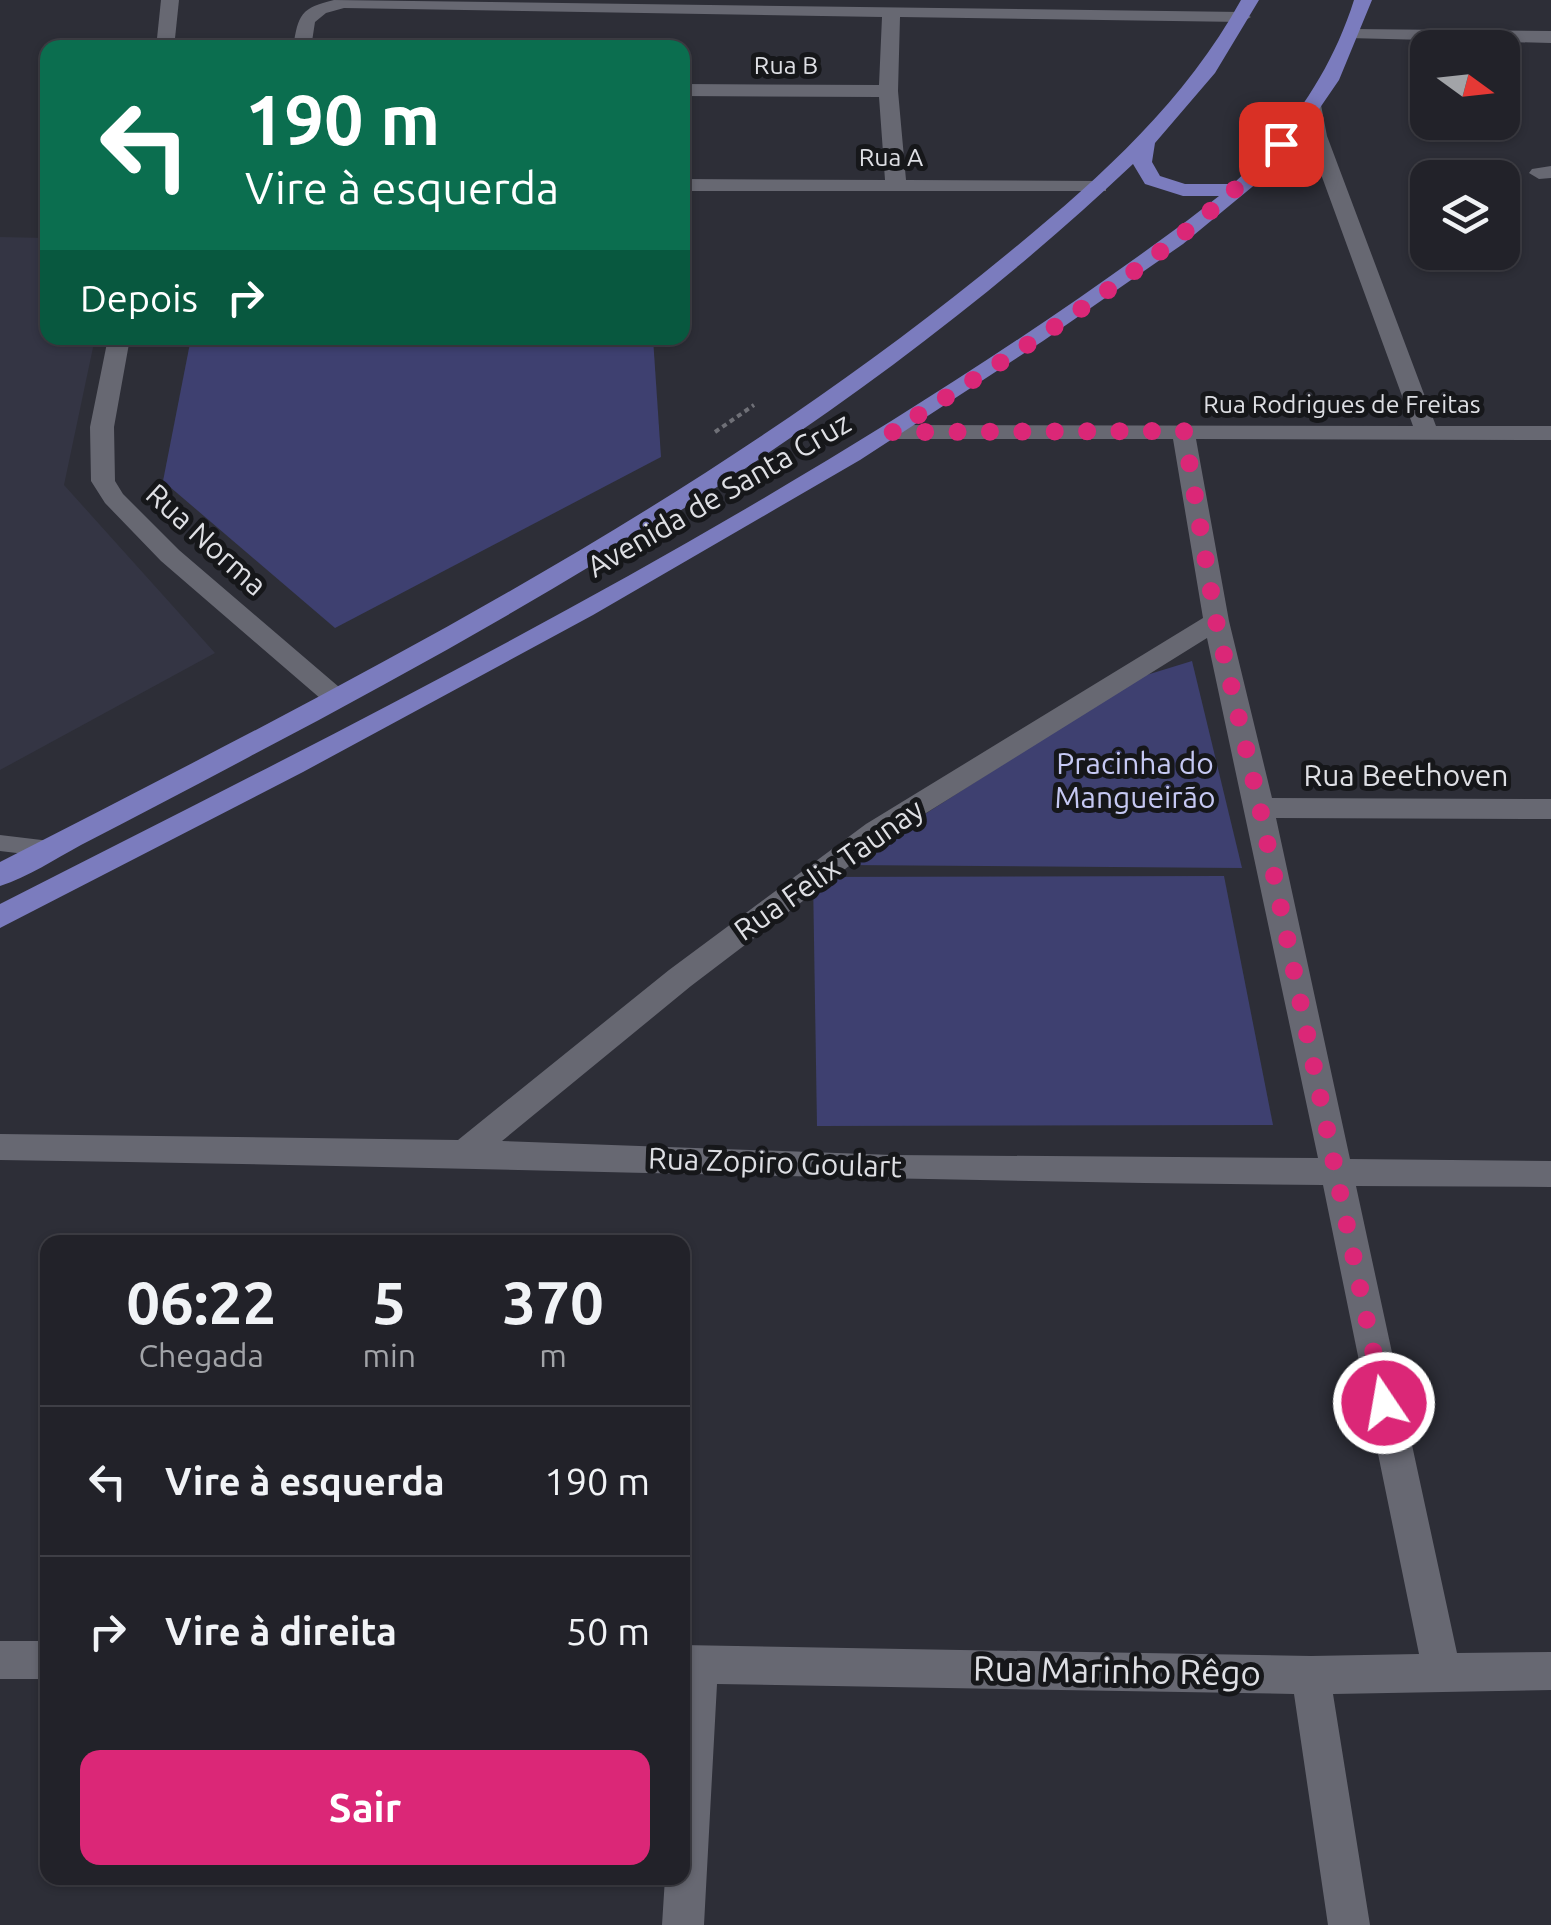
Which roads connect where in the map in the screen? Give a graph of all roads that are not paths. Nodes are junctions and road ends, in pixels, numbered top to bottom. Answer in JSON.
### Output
{"nodes":[{"id":1,"x":170,"y":0,"type":"edge"},
{"id":2,"x":1362,"y":0,"type":"edge"},
{"id":3,"x":1246,"y":9,"type":"edge"},
{"id":4,"x":891,"y":13,"type":"junction"},
{"id":5,"x":1354,"y":34,"type":"junction"},
{"id":6,"x":1551,"y":38,"type":"edge"},
{"id":7,"x":166,"y":40,"type":"edge"},
{"id":8,"x":302,"y":40,"type":"edge"},
{"id":9,"x":690,"y":90,"type":"edge"},
{"id":10,"x":888,"y":91,"type":"junction"},
{"id":11,"x":1311,"y":105,"type":"junction"},
{"id":12,"x":1146,"y":137,"type":"junction"},
{"id":13,"x":690,"y":185,"type":"edge"},
{"id":14,"x":896,"y":185,"type":"junction"},
{"id":15,"x":1099,"y":187,"type":"junction"},
{"id":16,"x":1238,"y":190,"type":"junction"},
{"id":17,"x":118,"y":345,"type":"edge"},
{"id":18,"x":1184,"y":431,"type":"junction"},
{"id":19,"x":892,"y":432,"type":"junction"},
{"id":20,"x":1427,"y":432,"type":"junction"},
{"id":21,"x":1551,"y":433,"type":"edge"},
{"id":22,"x":1216,"y":621,"type":"junction"},
{"id":23,"x":337,"y":699,"type":"junction"},
{"id":24,"x":1260,"y":808,"type":"junction"},
{"id":25,"x":1551,"y":809,"type":"edge"},
{"id":26,"x":0,"y":843,"type":"edge"},
{"id":27,"x":50,"y":849,"type":"junction"},
{"id":28,"x":0,"y":875,"type":"edge"},
{"id":29,"x":0,"y":916,"type":"edge"},
{"id":30,"x":0,"y":1147,"type":"edge"},
{"id":31,"x":465,"y":1153,"type":"junction"},
{"id":32,"x":1334,"y":1172,"type":"junction"},
{"id":33,"x":1551,"y":1174,"type":"edge"},
{"id":34,"x":0,"y":1660,"type":"edge"},
{"id":35,"x":40,"y":1660,"type":"edge"},
{"id":36,"x":691,"y":1664,"type":"edge"},
{"id":37,"x":1551,"y":1672,"type":"edge"},
{"id":38,"x":1442,"y":1673,"type":"junction"},
{"id":39,"x":1312,"y":1675,"type":"junction"},
{"id":40,"x":690,"y":1697,"type":"edge"},
{"id":41,"x":684,"y":1885,"type":"edge"},
{"id":42,"x":683,"y":1925,"type":"edge"},
{"id":43,"x":1349,"y":1925,"type":"edge"}],
"edges":[{"from":1,"to":7,"type":"street"},
{"from":2,"to":5,"type":"main road","name":"Avenida de Santa Cruz"},
{"from":3,"to":4,"type":"street"},
{"from":3,"to":12,"type":"main road","name":"Avenida de Santa Cruz"},
{"from":4,"to":8,"type":"street"},
{"from":4,"to":10,"type":"street"},
{"from":5,"to":6,"type":"street"},
{"from":5,"to":11,"type":"main road","name":"Avenida de Santa Cruz"},
{"from":9,"to":10,"type":"street","name":"Rua B"},
{"from":10,"to":14,"type":"street"},
{"from":11,"to":16,"type":"main road","name":"Avenida de Santa Cruz"},
{"from":11,"to":20,"type":"street"},
{"from":12,"to":15,"type":"main road","name":"Avenida de Santa Cruz"},
{"from":12,"to":16,"type":"main road"},
{"from":13,"to":14,"type":"street","name":"Rua A"},
{"from":14,"to":15,"type":"street","name":"Rua A"},
{"from":15,"to":23,"type":"main road","name":"Avenida de Santa Cruz"},
{"from":16,"to":19,"type":"main road","name":"Avenida de Santa Cruz"},
{"from":17,"to":23,"type":"street","name":"Rua Norma"},
{"from":18,"to":19,"type":"street","name":"Rua Rodrigues de Freitas"},
{"from":18,"to":20,"type":"street","name":"Rua Rodrigues de Freitas"},
{"from":18,"to":22,"type":"street"},
{"from":19,"to":29,"type":"main road","name":"Avenida de Santa Cruz"},
{"from":20,"to":21,"type":"street","name":"Rua Rodrigues de Freitas"},
{"from":22,"to":24,"type":"street"},
{"from":22,"to":31,"type":"street","name":"Rua Felix Taunay"},
{"from":23,"to":27,"type":"main road","name":"Avenida de Santa Cruz"},
{"from":24,"to":25,"type":"street","name":"Rua Beethoven"},
{"from":24,"to":32,"type":"street"},
{"from":26,"to":27,"type":"lane"},
{"from":27,"to":28,"type":"main road","name":"Avenida de Santa Cruz"},
{"from":30,"to":31,"type":"street","name":"Rua Zopiro Goulart"},
{"from":31,"to":32,"type":"street","name":"Rua Zopiro Goulart"},
{"from":32,"to":33,"type":"street","name":"Rua Zopiro Goulart"},
{"from":32,"to":38,"type":"street"},
{"from":34,"to":35,"type":"street"},
{"from":36,"to":39,"type":"street","name":"Rua Marinho Rêgo"},
{"from":36,"to":40,"type":"street"},
{"from":37,"to":38,"type":"street","name":"Rua Marinho Rêgo"},
{"from":38,"to":39,"type":"street","name":"Rua Marinho Rêgo"},
{"from":39,"to":43,"type":"street"},
{"from":41,"to":42,"type":"street"}]}
